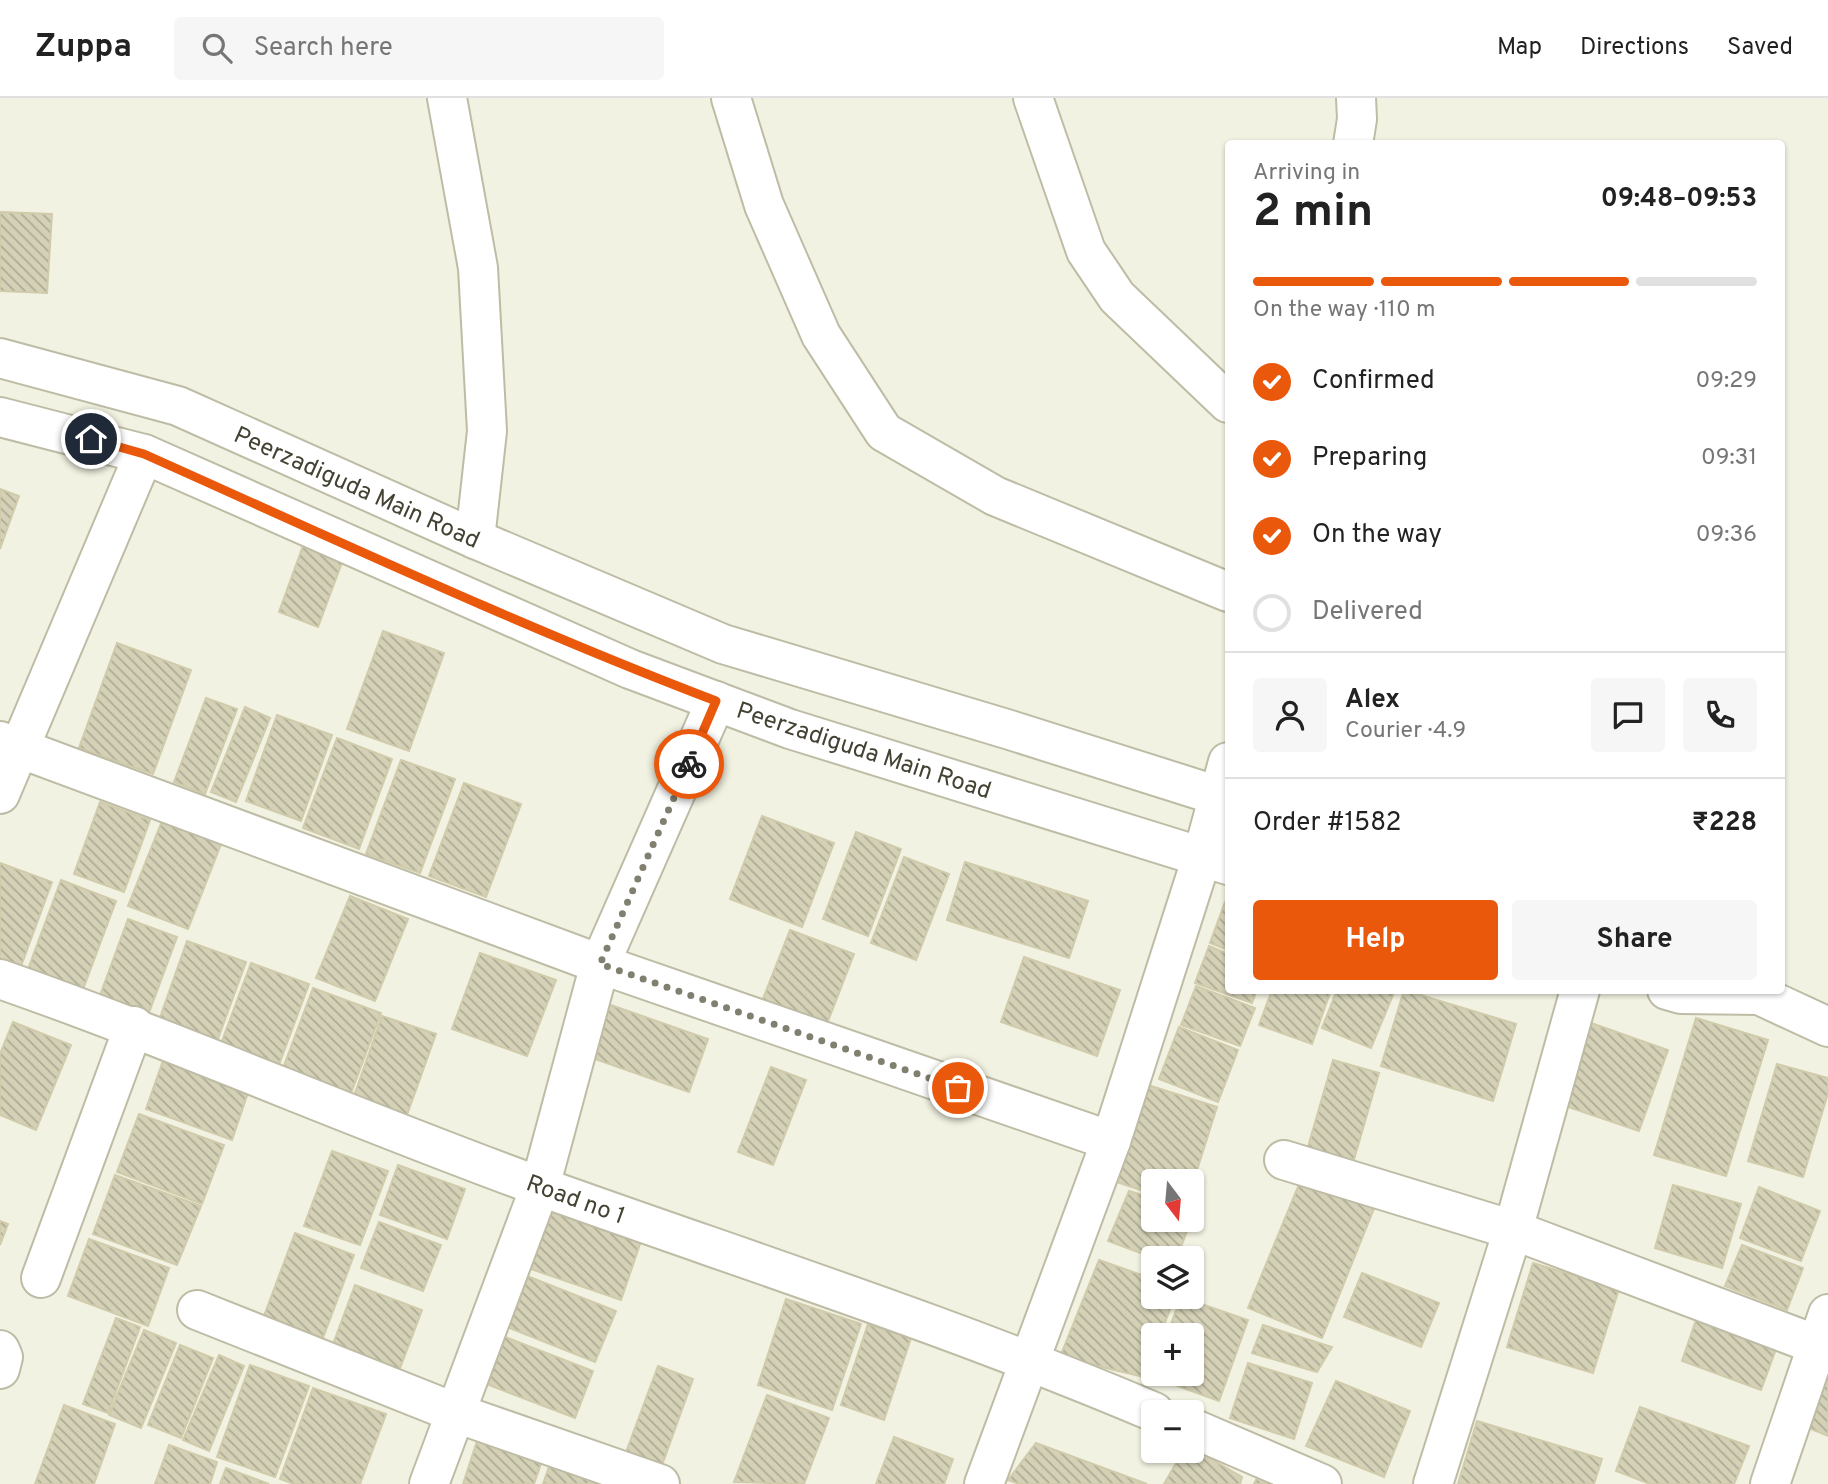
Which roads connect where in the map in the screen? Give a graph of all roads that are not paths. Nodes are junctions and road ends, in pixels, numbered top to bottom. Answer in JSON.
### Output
{"nodes":[{"id":1,"x":447,"y":98,"type":"edge"},
{"id":2,"x":731,"y":98,"type":"edge"},
{"id":3,"x":1033,"y":98,"type":"edge"},
{"id":4,"x":1356,"y":98,"type":"edge"},
{"id":5,"x":1354,"y":140,"type":"edge"},
{"id":6,"x":0,"y":358,"type":"edge"},
{"id":7,"x":1225,"y":400,"type":"edge"},
{"id":8,"x":0,"y":417,"type":"edge"},
{"id":9,"x":144,"y":454,"type":"junction"},
{"id":10,"x":475,"y":539,"type":"junction"},
{"id":11,"x":1225,"y":591,"type":"edge"},
{"id":12,"x":716,"y":701,"type":"junction"},
{"id":13,"x":10,"y":745,"type":"edge"},
{"id":14,"x":1225,"y":786,"type":"edge"},
{"id":15,"x":1225,"y":793,"type":"edge"},
{"id":16,"x":0,"y":794,"type":"edge"},
{"id":17,"x":1215,"y":860,"type":"edge"},
{"id":18,"x":600,"y":964,"type":"junction"},
{"id":19,"x":0,"y":979,"type":"edge"},
{"id":20,"x":1579,"y":994,"type":"edge"},
{"id":21,"x":1758,"y":994,"type":"edge"},
{"id":22,"x":134,"y":1026,"type":"junction"},
{"id":23,"x":1828,"y":1027,"type":"edge"},
{"id":24,"x":1111,"y":1141,"type":"junction"},
{"id":25,"x":1284,"y":1160,"type":"dead end"},
{"id":26,"x":540,"y":1186,"type":"junction"},
{"id":27,"x":1513,"y":1230,"type":"junction"},
{"id":28,"x":41,"y":1278,"type":"dead end"},
{"id":29,"x":197,"y":1310,"type":"dead end"},
{"id":30,"x":1822,"y":1329,"type":"edge"},
{"id":31,"x":0,"y":1350,"type":"edge"},
{"id":32,"x":1028,"y":1359,"type":"junction"},
{"id":33,"x":0,"y":1369,"type":"edge"},
{"id":34,"x":1141,"y":1407,"type":"edge"},
{"id":35,"x":456,"y":1413,"type":"junction"},
{"id":36,"x":1204,"y":1433,"type":"edge"},
{"id":37,"x":429,"y":1484,"type":"edge"},
{"id":38,"x":660,"y":1484,"type":"edge"},
{"id":39,"x":984,"y":1484,"type":"edge"},
{"id":40,"x":1322,"y":1484,"type":"edge"},
{"id":41,"x":1433,"y":1484,"type":"edge"},
{"id":42,"x":1770,"y":1484,"type":"edge"}],
"edges":[{"from":1,"to":10,"type":"street"},
{"from":2,"to":11,"type":"street"},
{"from":3,"to":7,"type":"street"},
{"from":4,"to":5,"type":"street"},
{"from":6,"to":10,"type":"street","name":"Peerzadiguda Main Road"},
{"from":8,"to":9,"type":"street","name":"Peerzadiguda Main Road"},
{"from":9,"to":12,"type":"street","name":"Peerzadiguda Main Road"},
{"from":9,"to":13,"type":"street"},
{"from":10,"to":14,"type":"street","name":"Peerzadiguda Main Road"},
{"from":12,"to":17,"type":"street","name":"Peerzadiguda Main Road"},
{"from":12,"to":18,"type":"street"},
{"from":13,"to":16,"type":"street"},
{"from":13,"to":18,"type":"street"},
{"from":15,"to":17,"type":"street"},
{"from":17,"to":24,"type":"street"},
{"from":18,"to":24,"type":"street"},
{"from":18,"to":26,"type":"street"},
{"from":19,"to":22,"type":"street","name":"Road no 1"},
{"from":20,"to":27,"type":"street"},
{"from":21,"to":23,"type":"street"},
{"from":22,"to":26,"type":"street","name":"Road no 1"},
{"from":22,"to":28,"type":"street"},
{"from":24,"to":32,"type":"street"},
{"from":25,"to":27,"type":"street"},
{"from":26,"to":32,"type":"street","name":"Road no 1"},
{"from":26,"to":35,"type":"street"},
{"from":27,"to":30,"type":"street"},
{"from":27,"to":41,"type":"street"},
{"from":29,"to":35,"type":"street"},
{"from":30,"to":42,"type":"street"},
{"from":31,"to":33,"type":"street"},
{"from":32,"to":34,"type":"street","name":"Road no 1"},
{"from":32,"to":39,"type":"street"},
{"from":35,"to":37,"type":"street"},
{"from":35,"to":38,"type":"street"},
{"from":36,"to":40,"type":"street"}]}
